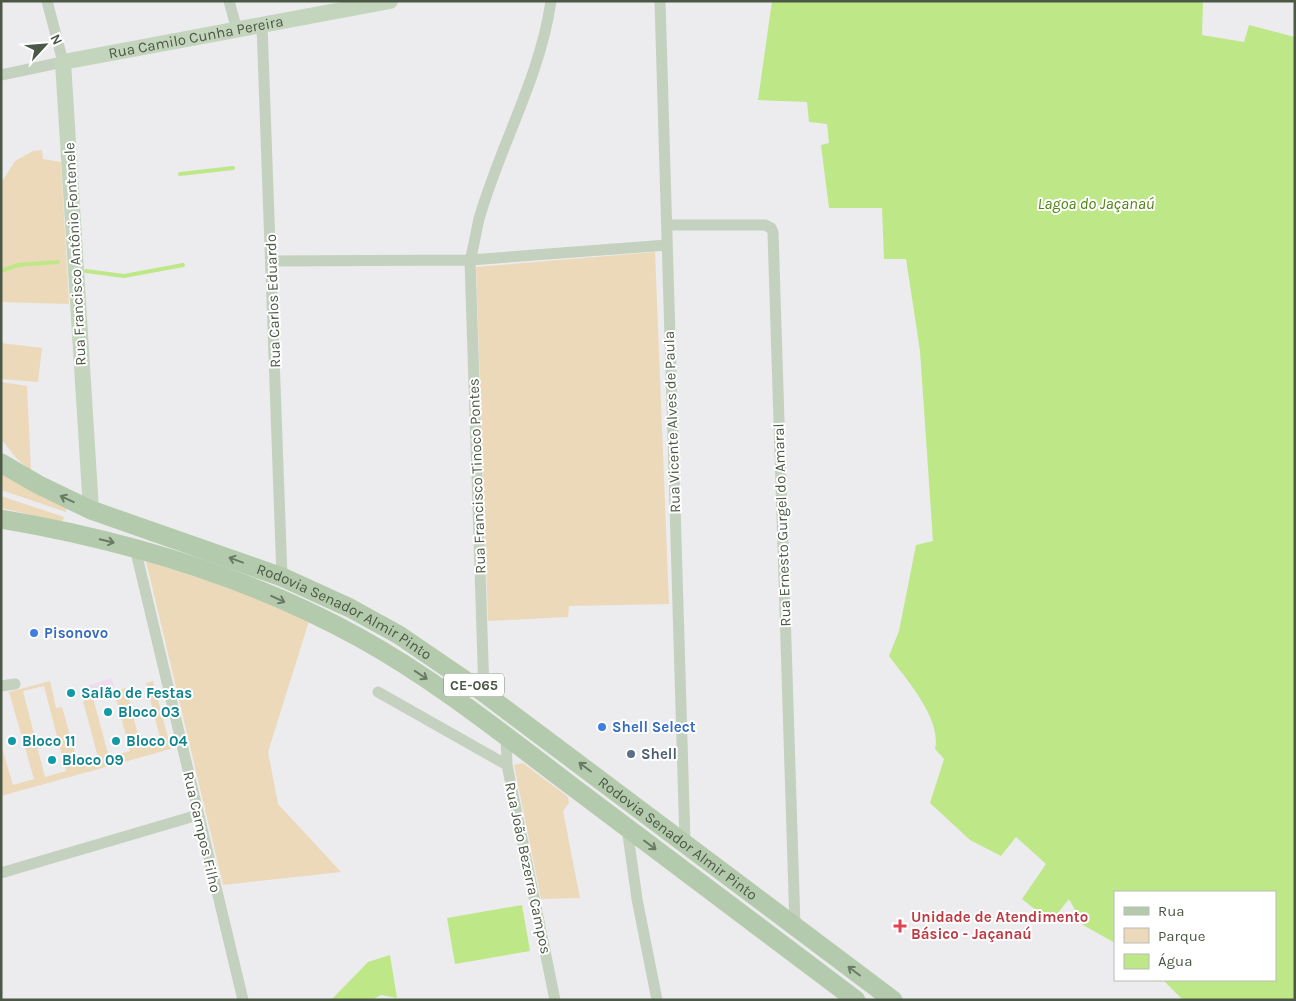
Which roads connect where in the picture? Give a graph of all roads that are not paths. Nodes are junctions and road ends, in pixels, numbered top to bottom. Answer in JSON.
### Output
{"nodes":[{"id":1,"x":47,"y":1,"type":"edge"},
{"id":2,"x":229,"y":1,"type":"edge"},
{"id":3,"x":390,"y":1,"type":"edge"},
{"id":4,"x":551,"y":1,"type":"edge"},
{"id":5,"x":660,"y":1,"type":"edge"},
{"id":6,"x":262,"y":26,"type":"junction"},
{"id":7,"x":237,"y":30,"type":"junction"},
{"id":8,"x":63,"y":62,"type":"junction"},
{"id":9,"x":1,"y":75,"type":"edge"},
{"id":10,"x":668,"y":225,"type":"junction"},
{"id":11,"x":667,"y":245,"type":"junction"},
{"id":12,"x":470,"y":260,"type":"junction"},
{"id":13,"x":272,"y":261,"type":"junction"},
{"id":14,"x":1,"y":463,"type":"edge"},
{"id":15,"x":91,"y":510,"type":"junction"},
{"id":16,"x":1,"y":519,"type":"edge"},
{"id":17,"x":135,"y":548,"type":"junction"},
{"id":18,"x":282,"y":577,"type":"junction"},
{"id":19,"x":14,"y":684,"type":"dead end"},
{"id":20,"x":1,"y":686,"type":"edge"},
{"id":21,"x":378,"y":692,"type":"dead end"},
{"id":22,"x":484,"y":693,"type":"junction"},
{"id":23,"x":506,"y":736,"type":"junction"},
{"id":24,"x":507,"y":764,"type":"junction"},
{"id":25,"x":198,"y":815,"type":"junction"},
{"id":26,"x":627,"y":828,"type":"junction"},
{"id":27,"x":684,"y":842,"type":"junction"},
{"id":28,"x":1,"y":873,"type":"edge"},
{"id":29,"x":795,"y":926,"type":"junction"},
{"id":30,"x":243,"y":1000,"type":"edge"},
{"id":31,"x":555,"y":1000,"type":"edge"},
{"id":32,"x":657,"y":1000,"type":"edge"},
{"id":33,"x":856,"y":1000,"type":"edge"},
{"id":34,"x":893,"y":1000,"type":"edge"}],
"edges":[{"from":1,"to":8,"type":"street","name":"Rua Francisco Antônio Fontenele"},
{"from":2,"to":7,"type":"street"},
{"from":3,"to":6,"type":"street","name":"Rua Camilo Cunha Pereira"},
{"from":4,"to":12,"type":"street","name":"Rua Francisco Tinoco Pontes"},
{"from":5,"to":10,"type":"street","name":"Rua Vicente Alves de Paula"},
{"from":6,"to":7,"type":"street","name":"Rua Camilo Cunha Pereira"},
{"from":6,"to":13,"type":"street","name":"Rua Carlos Eduardo"},
{"from":7,"to":8,"type":"street","name":"Rua Camilo Cunha Pereira"},
{"from":8,"to":9,"type":"street","name":"Rua Camilo Cunha Pereira"},
{"from":8,"to":15,"type":"street","name":"Rua Francisco Antônio Fontenele"},
{"from":10,"to":11,"type":"street","name":"Rua Vicente Alves de Paula"},
{"from":10,"to":29,"type":"street","name":"Rua Ernesto Gurgel do Amaral"},
{"from":11,"to":12,"type":"street"},
{"from":11,"to":27,"type":"street","name":"Rua Vicente Alves de Paula"},
{"from":12,"to":13,"type":"street"},
{"from":12,"to":22,"type":"street","name":"Rua Francisco Tinoco Pontes"},
{"from":13,"to":18,"type":"street","name":"Rua Carlos Eduardo"},
{"from":15,"to":14,"type":"main road","name":"Rodovia Senador Almir Pinto","number":"CE-065","one_way":true},
{"from":18,"to":15,"type":"main road","name":"Rodovia Senador Almir Pinto","number":"CE-065","one_way":true},
{"from":16,"to":17,"type":"main road","name":"Rodovia Senador Almir Pinto","number":"CE-065","one_way":true},
{"from":17,"to":23,"type":"main road","name":"Rodovia Senador Almir Pinto","number":"CE-065","one_way":true},
{"from":17,"to":25,"type":"street","name":"Rua Campos Filho"},
{"from":18,"to":22,"type":"main road","name":"Rodovia Senador Almir Pinto","number":"CE-065"},
{"from":19,"to":20,"type":"street"},
{"from":21,"to":24,"type":"street"},
{"from":27,"to":22,"type":"main road","name":"Rodovia Senador Almir Pinto","number":"CE-065","one_way":true},
{"from":23,"to":24,"type":"street","name":"Rua João Bezerra Campos"},
{"from":23,"to":26,"type":"main road","name":"Rodovia Senador Almir Pinto","number":"CE-065"},
{"from":24,"to":31,"type":"street","name":"Rua João Bezerra Campos"},
{"from":25,"to":28,"type":"street"},
{"from":25,"to":30,"type":"street","name":"Rua Campos Filho"},
{"from":26,"to":32,"type":"street"},
{"from":26,"to":33,"type":"main road","name":"Rodovia Senador Almir Pinto","number":"CE-065","one_way":true},
{"from":27,"to":29,"type":"main road","name":"Rodovia Senador Almir Pinto","number":"CE-065"},
{"from":34,"to":29,"type":"main road","name":"Rodovia Senador Almir Pinto","number":"CE-065","one_way":true}]}
